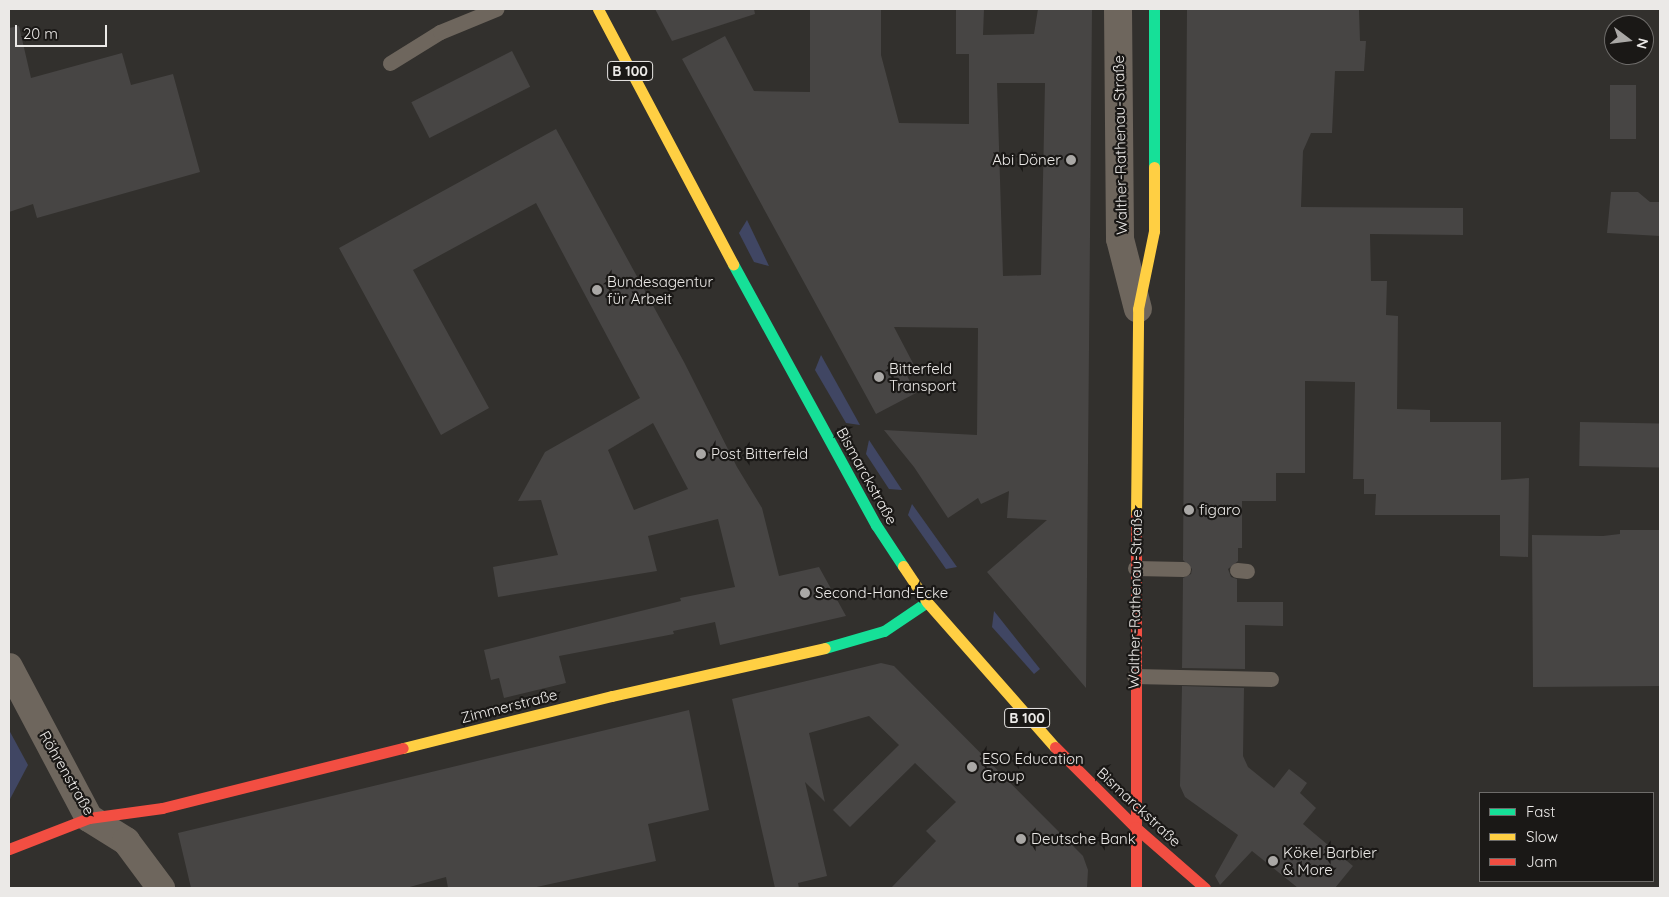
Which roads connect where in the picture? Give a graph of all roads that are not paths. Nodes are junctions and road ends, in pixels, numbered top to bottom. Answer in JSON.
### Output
{"nodes":[{"id":1,"x":496,"y":9,"type":"edge"},
{"id":2,"x":598,"y":9,"type":"edge"},
{"id":3,"x":1118,"y":9,"type":"edge"},
{"id":4,"x":1154,"y":9,"type":"edge"},
{"id":5,"x":390,"y":63,"type":"dead end"},
{"id":6,"x":1138,"y":309,"type":"junction"},
{"id":7,"x":1135,"y":568,"type":"junction"},
{"id":8,"x":1183,"y":569,"type":"dead end"},
{"id":9,"x":927,"y":602,"type":"junction"},
{"id":10,"x":9,"y":667,"type":"edge"},
{"id":11,"x":1134,"y":676,"type":"junction"},
{"id":12,"x":1271,"y":680,"type":"dead end"},
{"id":13,"x":90,"y":818,"type":"junction"},
{"id":14,"x":1135,"y":826,"type":"junction"},
{"id":15,"x":9,"y":849,"type":"edge"},
{"id":16,"x":161,"y":888,"type":"edge"},
{"id":17,"x":1136,"y":888,"type":"edge"},
{"id":18,"x":1205,"y":888,"type":"edge"}],
"edges":[{"from":1,"to":5,"type":"lane"},
{"from":2,"to":9,"type":"street","name":"Bismarckstraße","number":"B 100"},
{"from":3,"to":6,"type":"street","name":"Walther-Rathenau-Straße"},
{"from":4,"to":6,"type":"street","name":"Walther-Rathenau-Straße"},
{"from":6,"to":7,"type":"street","name":"Walther-Rathenau-Straße"},
{"from":7,"to":8,"type":"lane"},
{"from":7,"to":11,"type":"street","name":"Walther-Rathenau-Straße"},
{"from":9,"to":13,"type":"street","name":"Zimmerstraße"},
{"from":9,"to":14,"type":"street","name":"Bismarckstraße","number":"B 100"},
{"from":10,"to":13,"type":"street","name":"Röhrenstraße"},
{"from":11,"to":12,"type":"lane"},
{"from":11,"to":14,"type":"street","name":"Walther-Rathenau-Straße"},
{"from":13,"to":15,"type":"street","name":"Zimmerstraße"},
{"from":13,"to":16,"type":"street","name":"Röhrenstraße"},
{"from":14,"to":17,"type":"street","name":"Walther-Rathenau-Straße"},
{"from":14,"to":18,"type":"street","name":"Bismarckstraße","number":"B 100"}]}
